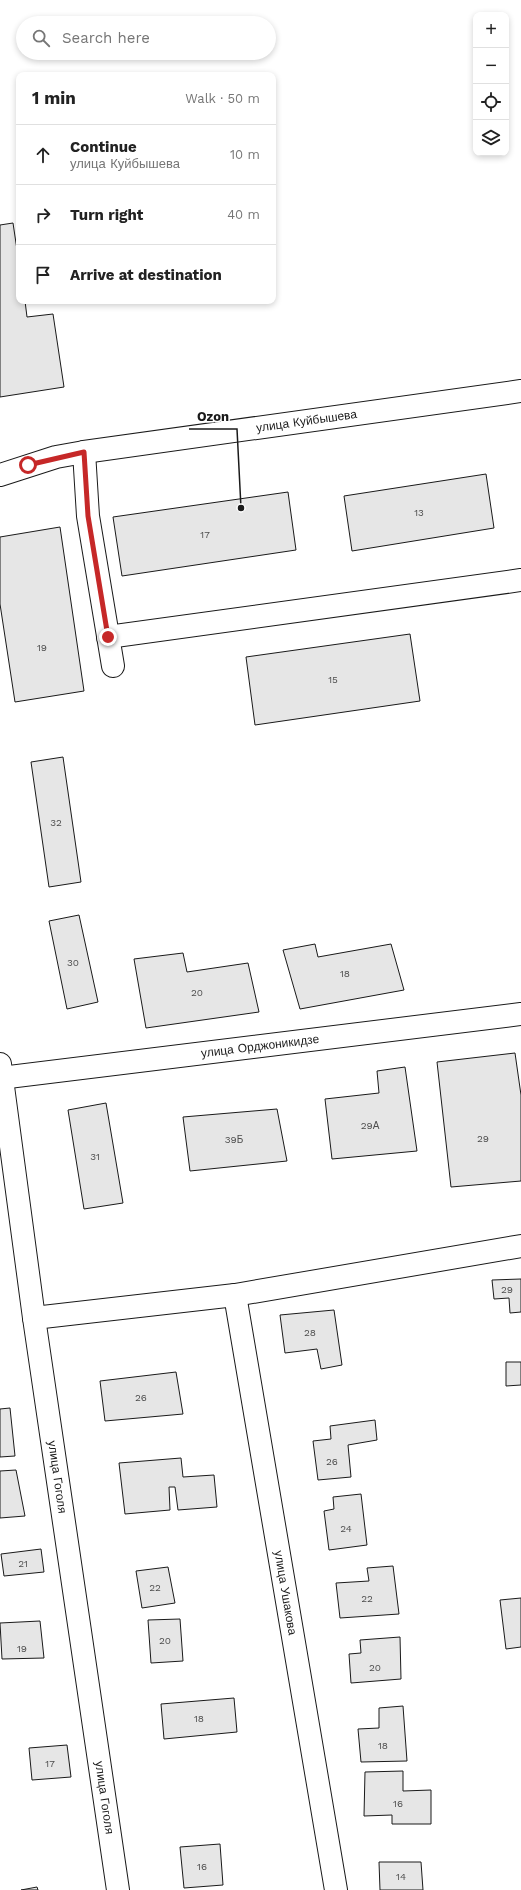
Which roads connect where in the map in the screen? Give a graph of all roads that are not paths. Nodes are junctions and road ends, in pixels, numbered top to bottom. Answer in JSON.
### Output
{"nodes":[{"id":1,"x":521,"y":391,"type":"edge"},
{"id":2,"x":84,"y":452,"type":"junction"},
{"id":3,"x":0,"y":475,"type":"edge"},
{"id":4,"x":521,"y":580,"type":"edge"},
{"id":5,"x":108,"y":637,"type":"junction"},
{"id":6,"x":113,"y":666,"type":"dead end"},
{"id":7,"x":521,"y":1014,"type":"edge"},
{"id":8,"x":1,"y":1073,"type":"edge"},
{"id":9,"x":521,"y":1246,"type":"edge"},
{"id":10,"x":235,"y":1294,"type":"junction"},
{"id":11,"x":34,"y":1318,"type":"junction"},
{"id":12,"x":118,"y":1890,"type":"edge"},
{"id":13,"x":336,"y":1890,"type":"edge"}],
"edges":[{"from":1,"to":2,"type":"street","name":"улица Куйбышева"},
{"from":2,"to":3,"type":"street","name":"улица Куйбышева"},
{"from":2,"to":5,"type":"street"},
{"from":4,"to":5,"type":"street"},
{"from":5,"to":6,"type":"street"},
{"from":7,"to":8,"type":"street","name":"улица Орджоникидзе"},
{"from":8,"to":11,"type":"street","name":"улица Гоголя"},
{"from":9,"to":10,"type":"street"},
{"from":10,"to":11,"type":"street"},
{"from":10,"to":13,"type":"street","name":"улица Ушакова"},
{"from":11,"to":12,"type":"street","name":"улица Гоголя"}]}
